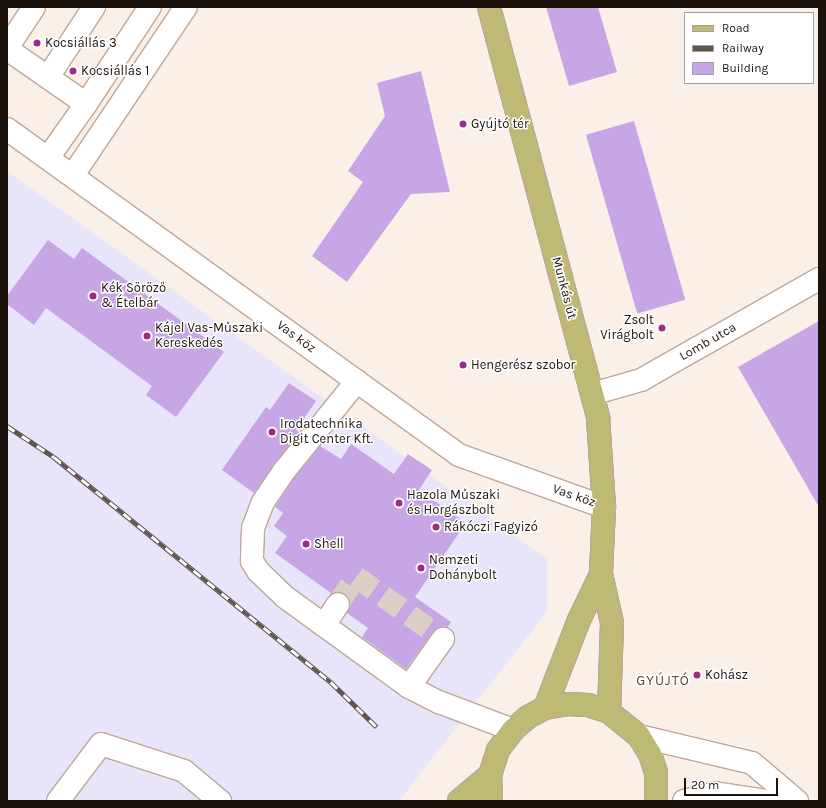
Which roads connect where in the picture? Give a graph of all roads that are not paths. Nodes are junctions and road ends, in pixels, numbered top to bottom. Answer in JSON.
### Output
{"nodes":[{"id":1,"x":34,"y":7,"type":"edge"},
{"id":2,"x":94,"y":7,"type":"edge"},
{"id":3,"x":150,"y":7,"type":"edge"},
{"id":4,"x":186,"y":7,"type":"edge"},
{"id":5,"x":489,"y":7,"type":"edge"},
{"id":6,"x":7,"y":49,"type":"edge"},
{"id":7,"x":48,"y":77,"type":"junction"},
{"id":8,"x":86,"y":104,"type":"junction"},
{"id":9,"x":7,"y":129,"type":"edge"},
{"id":10,"x":48,"y":158,"type":"junction"},
{"id":11,"x":73,"y":175,"type":"junction"},
{"id":12,"x":819,"y":279,"type":"edge"},
{"id":13,"x":357,"y":381,"type":"junction"},
{"id":14,"x":592,"y":394,"type":"junction"},
{"id":15,"x":604,"y":507,"type":"junction"},
{"id":16,"x":602,"y":574,"type":"junction"},
{"id":17,"x":338,"y":604,"type":"tunnel mouth"},
{"id":18,"x":324,"y":625,"type":"junction"},
{"id":19,"x":443,"y":639,"type":"dead end"},
{"id":20,"x":409,"y":687,"type":"junction"},
{"id":21,"x":545,"y":708,"type":"junction"},
{"id":22,"x":609,"y":712,"type":"junction"},
{"id":23,"x":512,"y":730,"type":"junction"},
{"id":24,"x":639,"y":736,"type":"junction"},
{"id":25,"x":490,"y":775,"type":"junction"},
{"id":26,"x":58,"y":801,"type":"edge"},
{"id":27,"x":220,"y":801,"type":"edge"},
{"id":28,"x":459,"y":801,"type":"edge"},
{"id":29,"x":491,"y":801,"type":"edge"},
{"id":30,"x":656,"y":801,"type":"edge"},
{"id":31,"x":684,"y":801,"type":"edge"},
{"id":32,"x":766,"y":801,"type":"edge"},
{"id":33,"x":797,"y":801,"type":"edge"}],
"edges":[{"from":1,"to":6,"type":"street"},
{"from":2,"to":7,"type":"street"},
{"from":3,"to":8,"type":"street"},
{"from":4,"to":11,"type":"street"},
{"from":5,"to":14,"type":"main road","name":"Munkás út"},
{"from":6,"to":7,"type":"street"},
{"from":7,"to":8,"type":"street"},
{"from":8,"to":10,"type":"street"},
{"from":9,"to":10,"type":"street","name":"Vas köz"},
{"from":10,"to":11,"type":"street","name":"Vas köz"},
{"from":11,"to":13,"type":"street","name":"Vas köz"},
{"from":12,"to":14,"type":"street","name":"Lomb utca"},
{"from":13,"to":15,"type":"street","name":"Vas köz"},
{"from":13,"to":18,"type":"street"},
{"from":14,"to":15,"type":"main road","name":"Munkás út"},
{"from":15,"to":16,"type":"main road","name":"Munkás út"},
{"from":16,"to":21,"type":"main road"},
{"from":16,"to":22,"type":"main road"},
{"from":17,"to":18,"type":"street"},
{"from":18,"to":20,"type":"street"},
{"from":19,"to":20,"type":"street"},
{"from":20,"to":23,"type":"street"},
{"from":21,"to":22,"type":"main road"},
{"from":21,"to":23,"type":"main road"},
{"from":22,"to":24,"type":"main road"},
{"from":23,"to":25,"type":"main road"},
{"from":24,"to":30,"type":"main road"},
{"from":24,"to":33,"type":"street"},
{"from":25,"to":28,"type":"main road"},
{"from":25,"to":29,"type":"main road"},
{"from":26,"to":27,"type":"street"},
{"from":31,"to":32,"type":"street"}]}
